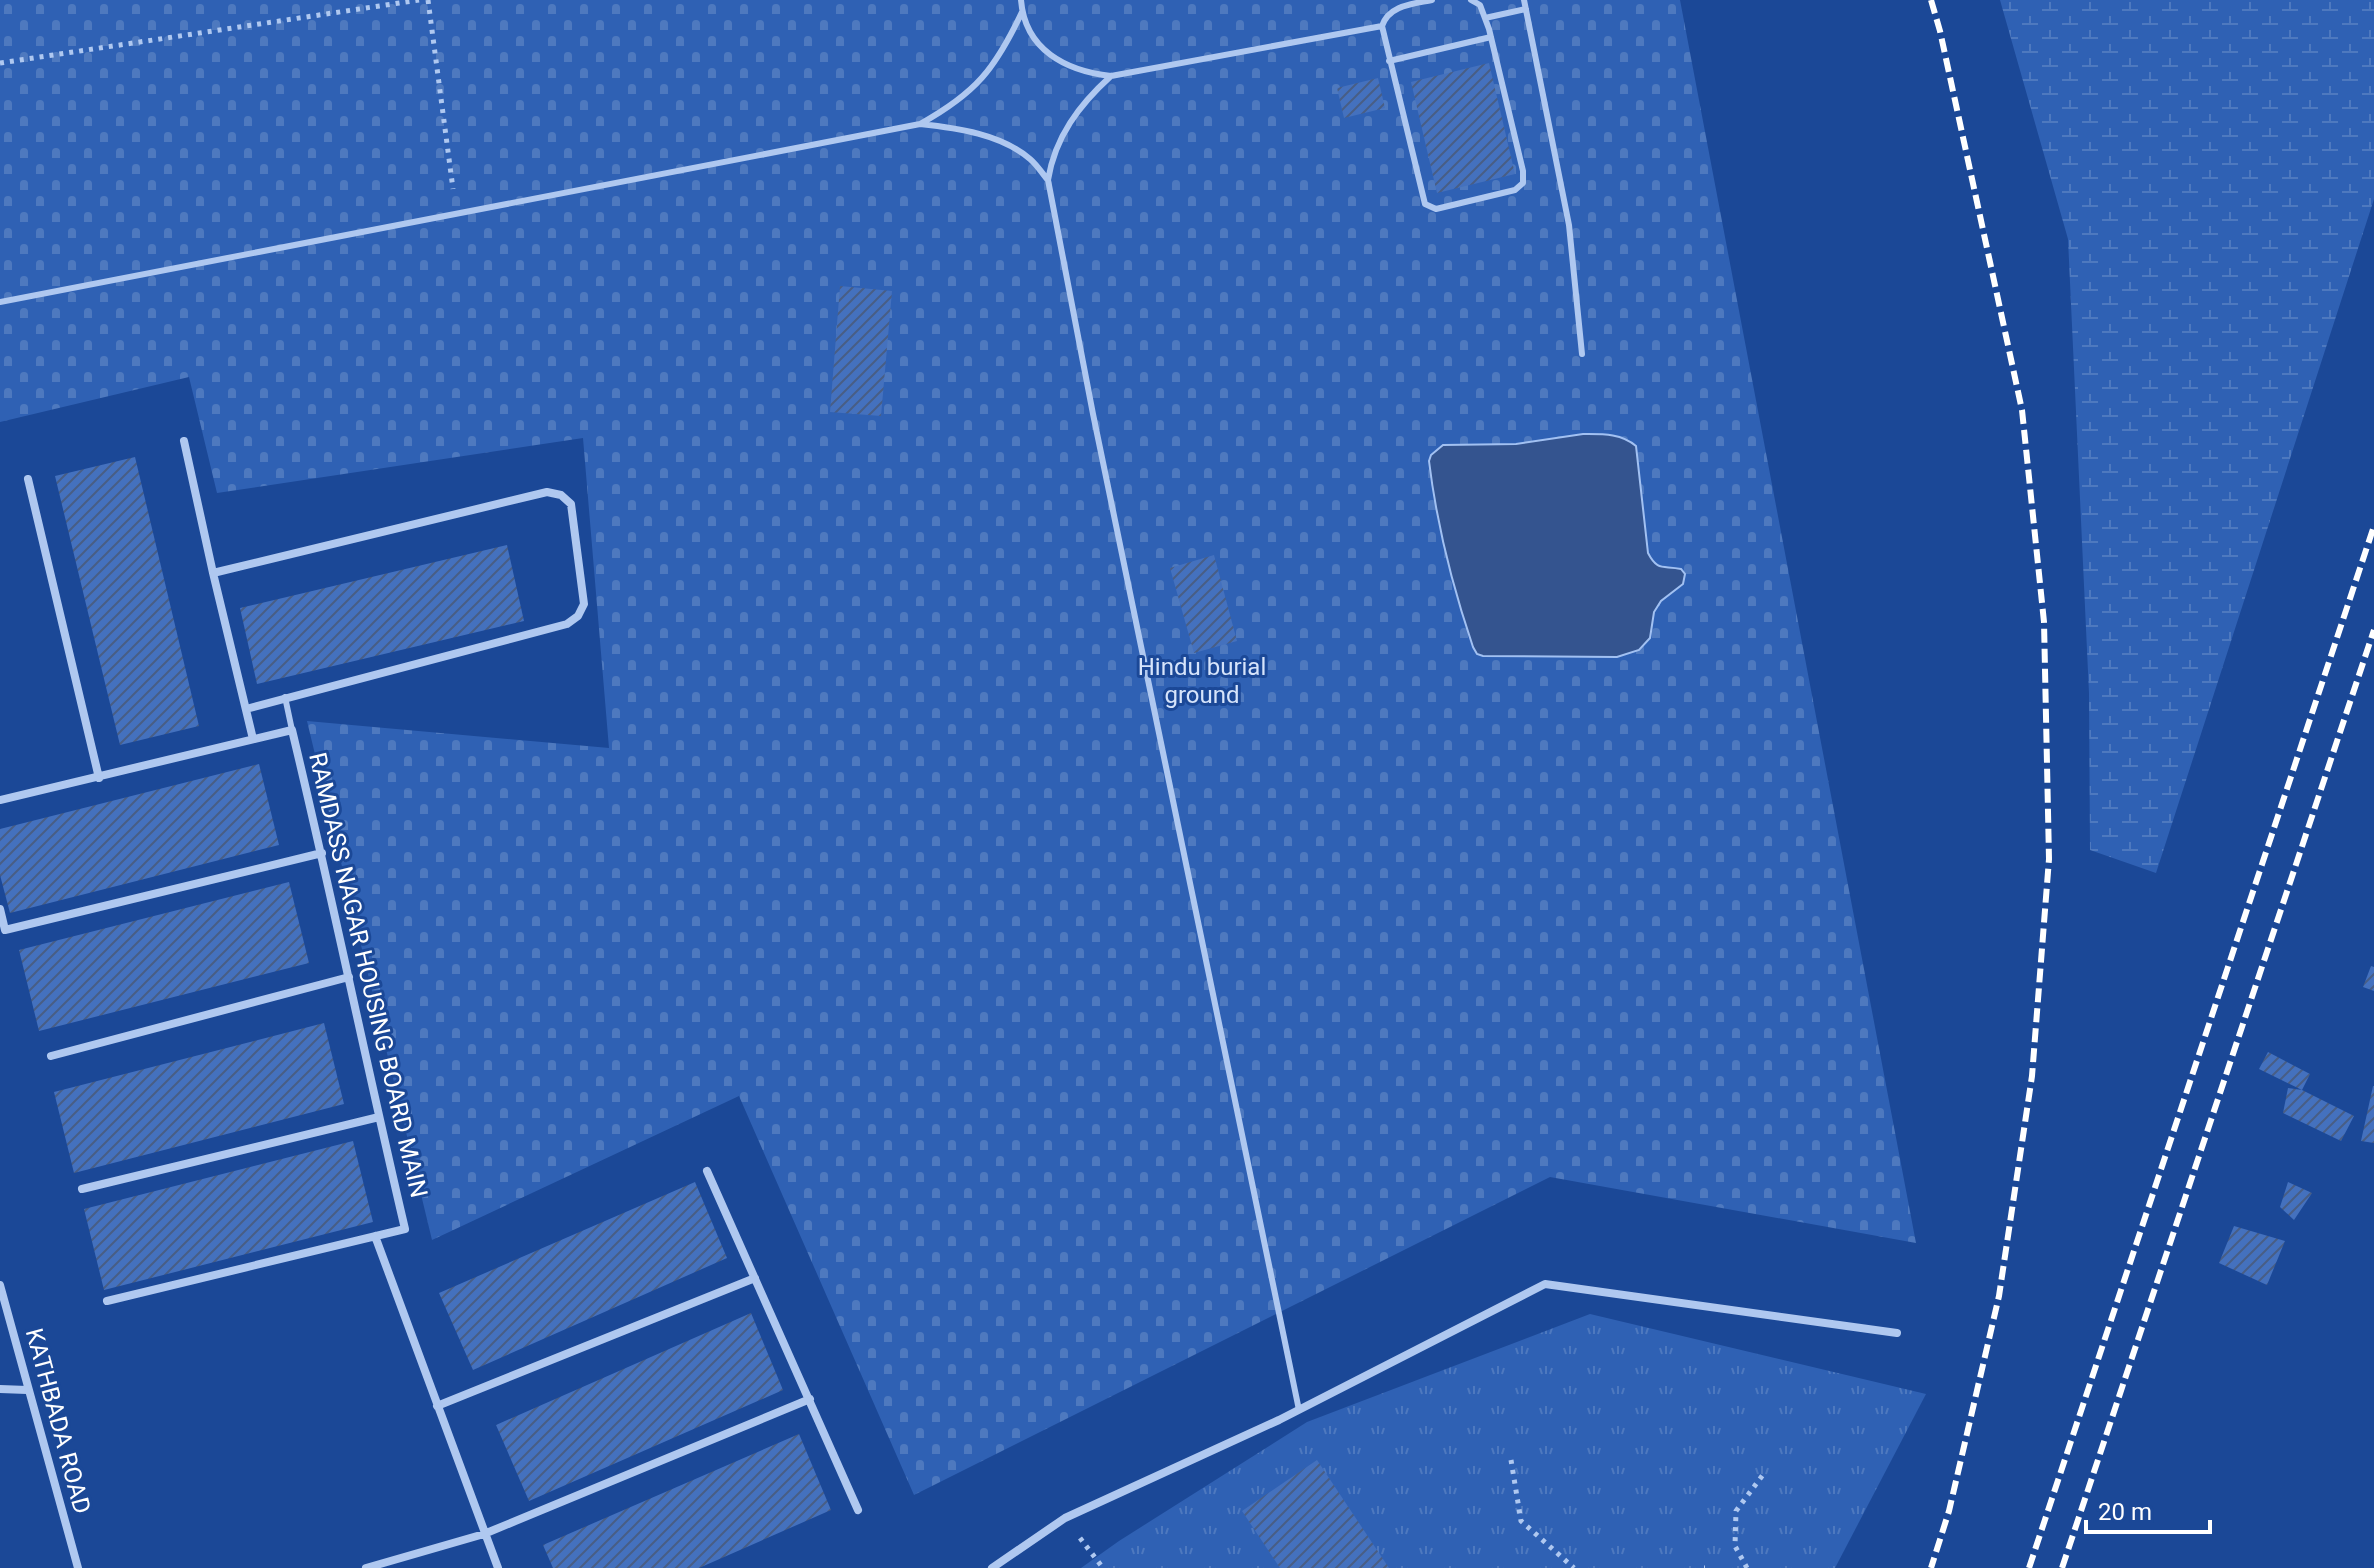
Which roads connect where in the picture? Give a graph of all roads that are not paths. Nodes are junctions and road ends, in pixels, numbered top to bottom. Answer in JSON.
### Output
{"nodes":[{"id":1,"x":1021,"y":0,"type":"edge"},
{"id":2,"x":1432,"y":0,"type":"edge"},
{"id":3,"x":1471,"y":0,"type":"edge"},
{"id":4,"x":1524,"y":0,"type":"edge"},
{"id":5,"x":1526,"y":9,"type":"junction"},
{"id":6,"x":1022,"y":12,"type":"junction"},
{"id":7,"x":1485,"y":18,"type":"junction"},
{"id":8,"x":1382,"y":26,"type":"junction"},
{"id":9,"x":1491,"y":37,"type":"junction"},
{"id":10,"x":1389,"y":61,"type":"junction"},
{"id":11,"x":1111,"y":76,"type":"junction"},
{"id":12,"x":920,"y":124,"type":"junction"},
{"id":13,"x":1048,"y":180,"type":"junction"},
{"id":14,"x":0,"y":302,"type":"edge"},
{"id":15,"x":1582,"y":354,"type":"dead end"},
{"id":16,"x":184,"y":441,"type":"dead end"},
{"id":17,"x":28,"y":479,"type":"dead end"},
{"id":18,"x":213,"y":573,"type":"junction"},
{"id":19,"x":285,"y":697,"type":"junction"},
{"id":20,"x":246,"y":709,"type":"junction"},
{"id":21,"x":292,"y":730,"type":"junction"},
{"id":22,"x":253,"y":739,"type":"junction"},
{"id":23,"x":99,"y":778,"type":"junction"},
{"id":24,"x":0,"y":800,"type":"edge"},
{"id":25,"x":322,"y":853,"type":"junction"},
{"id":26,"x":0,"y":909,"type":"edge"},
{"id":27,"x":349,"y":977,"type":"junction"},
{"id":28,"x":51,"y":1056,"type":"dead end"},
{"id":29,"x":379,"y":1117,"type":"junction"},
{"id":30,"x":707,"y":1171,"type":"dead end"},
{"id":31,"x":82,"y":1189,"type":"dead end"},
{"id":32,"x":375,"y":1236,"type":"junction"},
{"id":33,"x":755,"y":1278,"type":"junction"},
{"id":34,"x":0,"y":1285,"type":"edge"},
{"id":35,"x":107,"y":1301,"type":"dead end"},
{"id":36,"x":1897,"y":1333,"type":"dead end"},
{"id":37,"x":0,"y":1389,"type":"edge"},
{"id":38,"x":27,"y":1390,"type":"junction"},
{"id":39,"x":810,"y":1399,"type":"junction"},
{"id":40,"x":437,"y":1406,"type":"junction"},
{"id":41,"x":1299,"y":1410,"type":"junction"},
{"id":42,"x":858,"y":1510,"type":"dead end"},
{"id":43,"x":484,"y":1534,"type":"junction"},
{"id":44,"x":78,"y":1568,"type":"edge"},
{"id":45,"x":366,"y":1568,"type":"edge"},
{"id":46,"x":498,"y":1568,"type":"edge"},
{"id":47,"x":992,"y":1568,"type":"edge"}],
"edges":[{"from":1,"to":6,"type":"lane"},
{"from":2,"to":8,"type":"lane"},
{"from":3,"to":7,"type":"lane"},
{"from":4,"to":5,"type":"lane"},
{"from":5,"to":7,"type":"lane"},
{"from":5,"to":15,"type":"lane"},
{"from":6,"to":11,"type":"lane"},
{"from":6,"to":12,"type":"lane"},
{"from":7,"to":9,"type":"lane"},
{"from":8,"to":10,"type":"lane"},
{"from":8,"to":11,"type":"lane"},
{"from":9,"to":10,"type":"lane"},
{"from":9,"to":10,"type":"lane"},
{"from":11,"to":13,"type":"lane"},
{"from":12,"to":13,"type":"lane"},
{"from":12,"to":14,"type":"lane"},
{"from":13,"to":41,"type":"lane"},
{"from":16,"to":18,"type":"street"},
{"from":17,"to":23,"type":"street"},
{"from":18,"to":19,"type":"street"},
{"from":18,"to":20,"type":"street"},
{"from":19,"to":20,"type":"street"},
{"from":19,"to":21,"type":"lane"},
{"from":20,"to":22,"type":"street"},
{"from":21,"to":22,"type":"street"},
{"from":21,"to":25,"type":"street","name":"RAMDASS NAGAR HOUSING BOARD MAIN"},
{"from":22,"to":23,"type":"street"},
{"from":23,"to":24,"type":"street"},
{"from":25,"to":26,"type":"street"},
{"from":25,"to":27,"type":"street","name":"RAMDASS NAGAR HOUSING BOARD MAIN"},
{"from":27,"to":28,"type":"street"},
{"from":27,"to":29,"type":"street","name":"RAMDASS NAGAR HOUSING BOARD MAIN"},
{"from":29,"to":31,"type":"street"},
{"from":29,"to":32,"type":"street","name":"RAMDASS NAGAR HOUSING BOARD MAIN"},
{"from":30,"to":33,"type":"street"},
{"from":32,"to":35,"type":"street"},
{"from":32,"to":40,"type":"street"},
{"from":33,"to":39,"type":"street"},
{"from":33,"to":40,"type":"street"},
{"from":34,"to":38,"type":"street","name":"KATHBADA ROAD"},
{"from":36,"to":41,"type":"street"},
{"from":37,"to":38,"type":"street"},
{"from":38,"to":44,"type":"street","name":"KATHBADA ROAD"},
{"from":39,"to":42,"type":"street"},
{"from":39,"to":43,"type":"street"},
{"from":40,"to":43,"type":"street"},
{"from":41,"to":47,"type":"street"},
{"from":43,"to":45,"type":"street"},
{"from":43,"to":46,"type":"street"}]}
